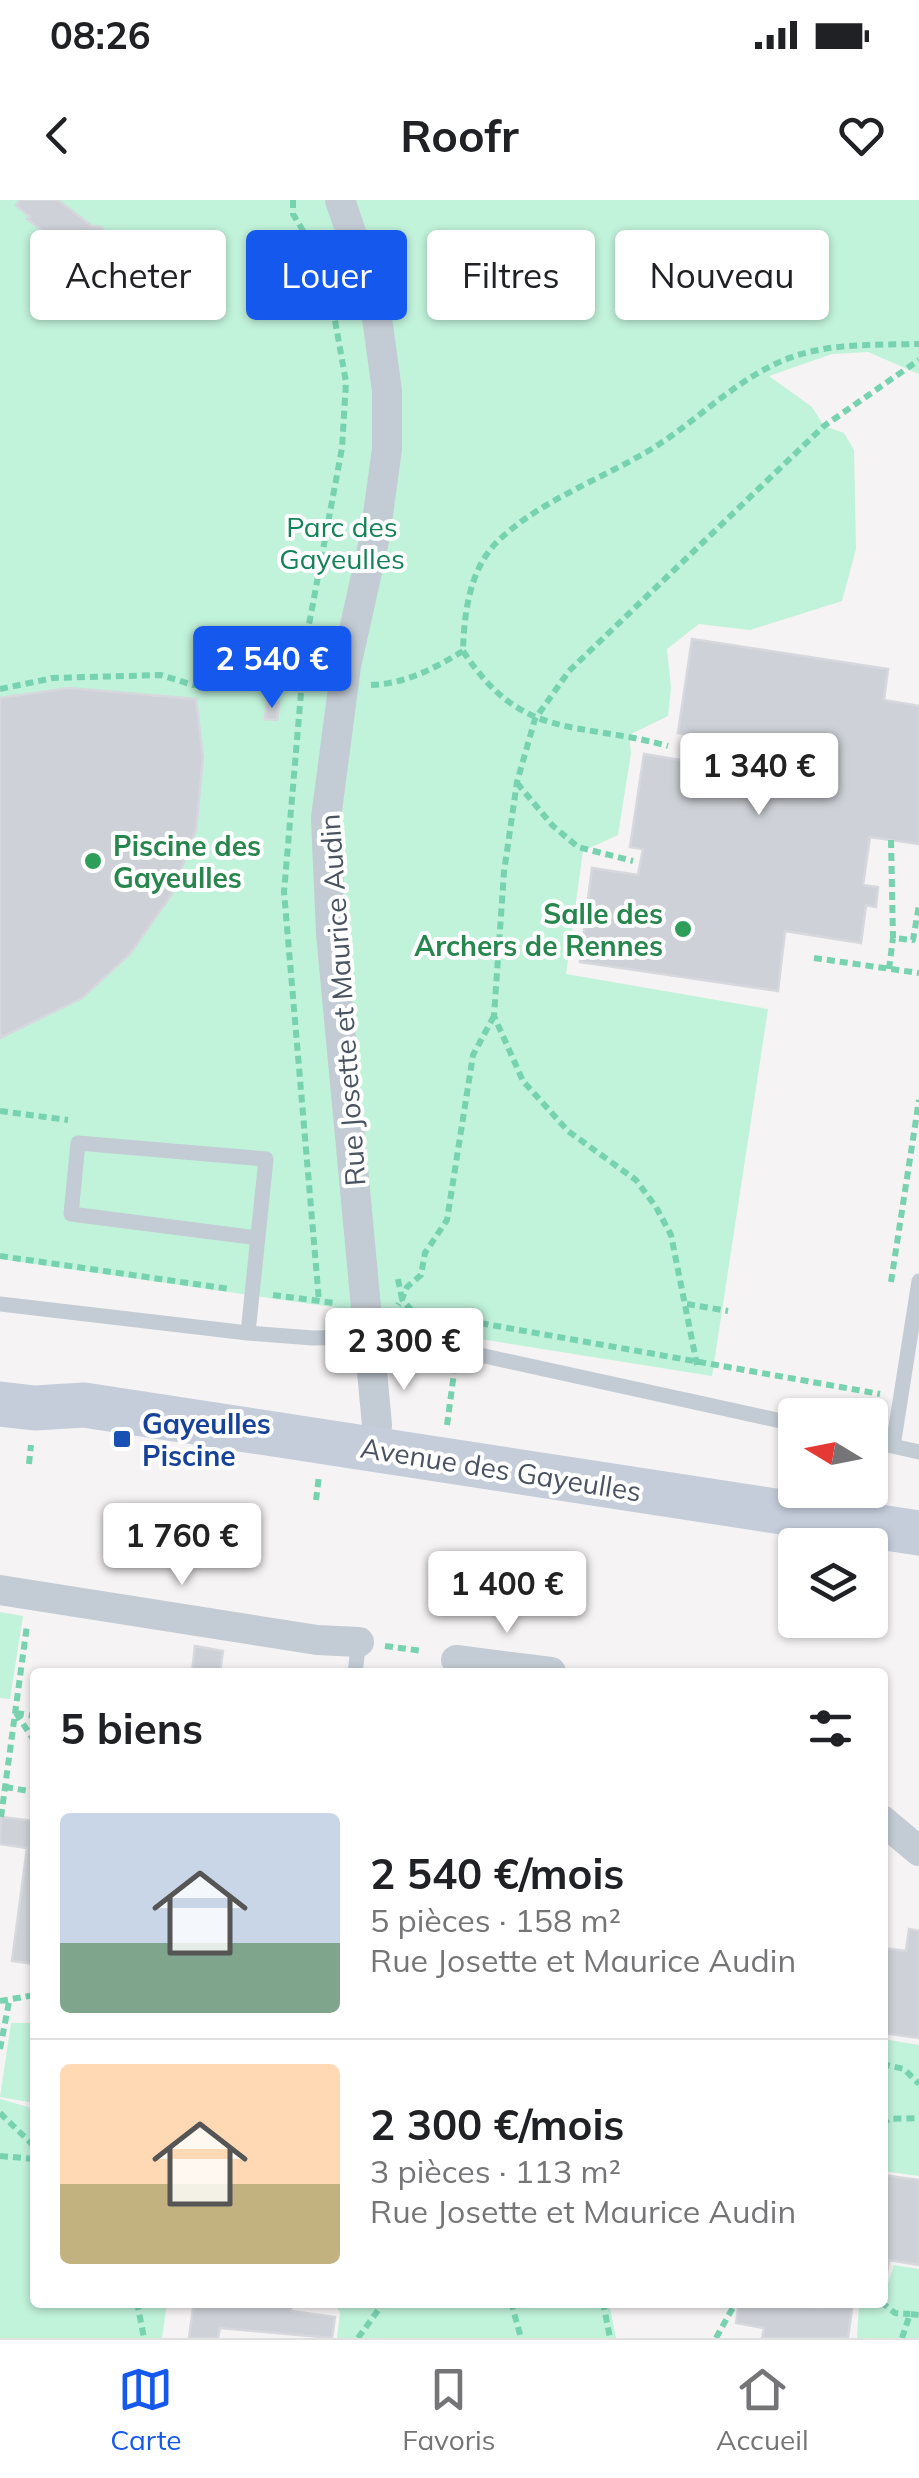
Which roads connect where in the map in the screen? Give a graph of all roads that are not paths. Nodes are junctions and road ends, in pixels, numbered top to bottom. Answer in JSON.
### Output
{"nodes":[{"id":1,"x":340,"y":200,"type":"edge"},
{"id":2,"x":258,"y":1238,"type":"junction"},
{"id":3,"x":919,"y":1281,"type":"edge"},
{"id":4,"x":0,"y":1304,"type":"edge"},
{"id":5,"x":367,"y":1322,"type":"junction"},
{"id":6,"x":248,"y":1333,"type":"junction"},
{"id":7,"x":0,"y":1372,"type":"edge"},
{"id":8,"x":0,"y":1404,"type":"edge"},
{"id":9,"x":84,"y":1405,"type":"junction"},
{"id":10,"x":778,"y":1420,"type":"edge"},
{"id":11,"x":888,"y":1445,"type":"edge"},
{"id":12,"x":893,"y":1446,"type":"junction"},
{"id":13,"x":374,"y":1450,"type":"junction"},
{"id":14,"x":919,"y":1452,"type":"edge"},
{"id":15,"x":919,"y":1533,"type":"edge"},
{"id":16,"x":0,"y":1590,"type":"edge"},
{"id":17,"x":357,"y":1658,"type":"edge"},
{"id":18,"x":456,"y":1660,"type":"dead end"},
{"id":19,"x":519,"y":1668,"type":"edge"},
{"id":20,"x":888,"y":1825,"type":"edge"},
{"id":21,"x":919,"y":1851,"type":"edge"}],
"edges":[{"from":1,"to":5,"type":"street","name":"Rue Josette et Maurice Audin"},
{"from":2,"to":2,"type":"lane"},
{"from":2,"to":6,"type":"lane"},
{"from":3,"to":12,"type":"lane"},
{"from":4,"to":6,"type":"lane"},
{"from":5,"to":6,"type":"lane"},
{"from":5,"to":10,"type":"lane"},
{"from":5,"to":13,"type":"street","name":"Rue Josette et Maurice Audin"},
{"from":7,"to":9,"type":"street","name":"Avenue des Gayeulles"},
{"from":8,"to":9,"type":"street","name":"Avenue des Gayeulles"},
{"from":9,"to":13,"type":"street","name":"Avenue des Gayeulles"},
{"from":11,"to":12,"type":"lane"},
{"from":12,"to":14,"type":"lane"},
{"from":13,"to":15,"type":"street","name":"Avenue des Gayeulles"},
{"from":16,"to":17,"type":"street"},
{"from":18,"to":19,"type":"street"},
{"from":20,"to":21,"type":"street"}]}
